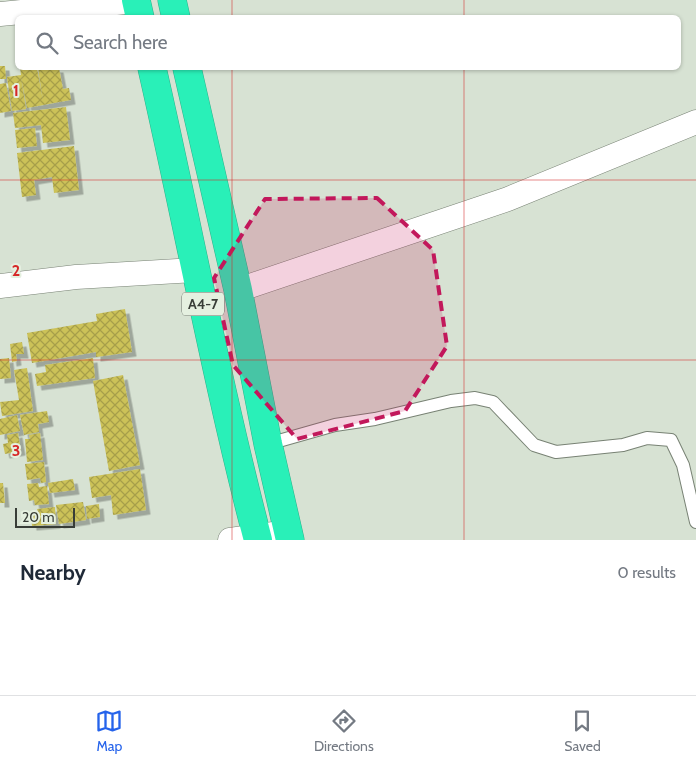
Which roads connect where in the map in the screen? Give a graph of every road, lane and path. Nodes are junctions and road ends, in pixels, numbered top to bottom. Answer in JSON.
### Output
{"nodes":[{"id":1,"x":172,"y":0,"type":"edge"},
{"id":2,"x":138,"y":6,"type":"edge"},
{"id":3,"x":0,"y":14,"type":"edge"},
{"id":4,"x":175,"y":15,"type":"edge"},
{"id":5,"x":152,"y":70,"type":"edge"},
{"id":6,"x":187,"y":70,"type":"edge"},
{"id":7,"x":696,"y":122,"type":"edge"},
{"id":8,"x":196,"y":270,"type":"junction"},
{"id":9,"x":0,"y":286,"type":"edge"},
{"id":10,"x":238,"y":290,"type":"junction"},
{"id":11,"x":268,"y":444,"type":"junction"},
{"id":12,"x":696,"y":522,"type":"edge"},
{"id":13,"x":289,"y":536,"type":"edge"},
{"id":14,"x":257,"y":539,"type":"edge"},
{"id":15,"x":230,"y":540,"type":"edge"}],
"edges":[{"from":1,"to":4,"type":"highway"},
{"from":2,"to":3,"type":"street"},
{"from":5,"to":8,"type":"highway","number":"A4-7"},
{"from":6,"to":10,"type":"highway","number":"A4-7"},
{"from":7,"to":10,"type":"street"},
{"from":8,"to":9,"type":"street"},
{"from":8,"to":14,"type":"highway","number":"A4-7"},
{"from":10,"to":11,"type":"highway","number":"A4-7"},
{"from":11,"to":12,"type":"lane"},
{"from":11,"to":13,"type":"highway","number":"A4-7"},
{"from":13,"to":14,"type":"street"},
{"from":14,"to":15,"type":"street"}]}
